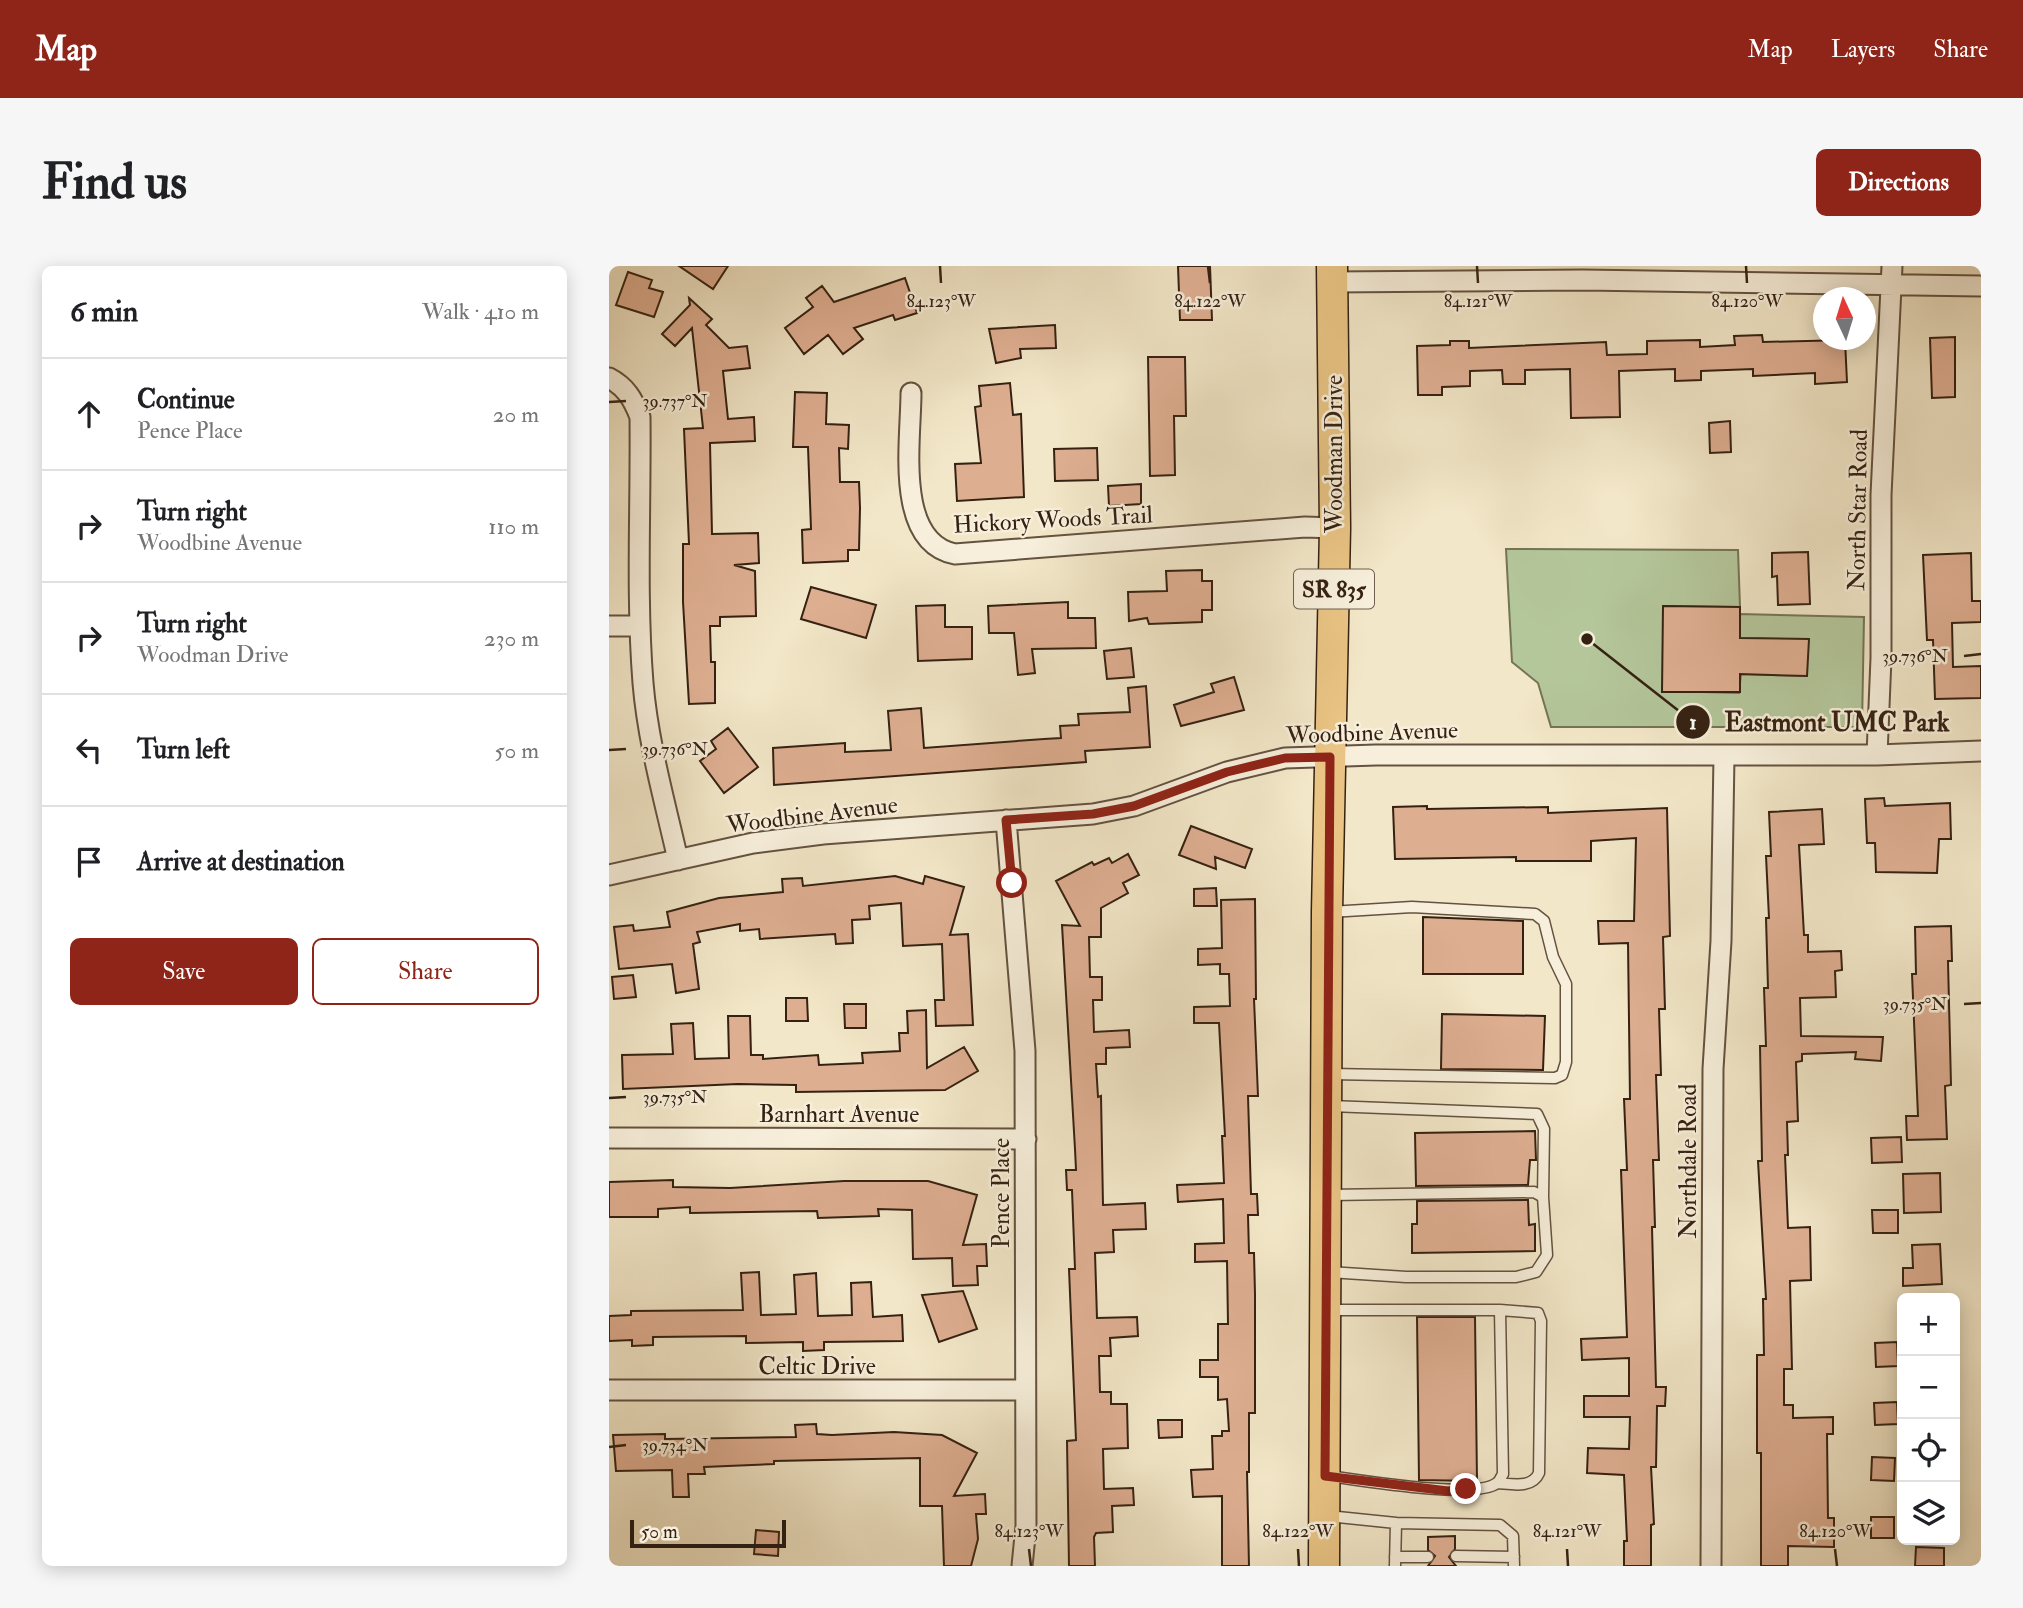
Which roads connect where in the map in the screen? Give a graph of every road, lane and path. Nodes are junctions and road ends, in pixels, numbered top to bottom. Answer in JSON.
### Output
{"nodes":[{"id":1,"x":1332,"y":274,"type":"edge"},
{"id":2,"x":1892,"y":275,"type":"edge"},
{"id":3,"x":1981,"y":286,"type":"edge"},
{"id":4,"x":609,"y":378,"type":"edge"},
{"id":5,"x":911,"y":393,"type":"dead end"},
{"id":6,"x":1335,"y":528,"type":"junction"},
{"id":7,"x":609,"y":626,"type":"edge"},
{"id":8,"x":640,"y":626,"type":"junction"},
{"id":9,"x":1981,"y":751,"type":"edge"},
{"id":10,"x":1877,"y":755,"type":"junction"},
{"id":11,"x":1724,"y":756,"type":"junction"},
{"id":12,"x":1330,"y":757,"type":"junction"},
{"id":13,"x":1006,"y":820,"type":"junction"},
{"id":14,"x":678,"y":860,"type":"junction"},
{"id":15,"x":609,"y":875,"type":"edge"},
{"id":16,"x":1327,"y":912,"type":"junction"},
{"id":17,"x":1326,"y":1074,"type":"junction"},
{"id":18,"x":1326,"y":1106,"type":"junction"},
{"id":19,"x":609,"y":1138,"type":"edge"},
{"id":20,"x":1026,"y":1139,"type":"junction"},
{"id":21,"x":1326,"y":1195,"type":"junction"},
{"id":22,"x":1543,"y":1198,"type":"junction"},
{"id":23,"x":1325,"y":1272,"type":"junction"},
{"id":24,"x":1325,"y":1310,"type":"junction"},
{"id":25,"x":1500,"y":1310,"type":"junction"},
{"id":26,"x":609,"y":1390,"type":"edge"},
{"id":27,"x":1025,"y":1390,"type":"junction"},
{"id":28,"x":1325,"y":1476,"type":"junction"},
{"id":29,"x":1497,"y":1483,"type":"junction"},
{"id":30,"x":1324,"y":1515,"type":"junction"},
{"id":31,"x":1396,"y":1523,"type":"junction"},
{"id":32,"x":1455,"y":1556,"type":"dead end"},
{"id":33,"x":1428,"y":1557,"type":"dead end"},
{"id":34,"x":1395,"y":1561,"type":"edge"},
{"id":35,"x":1514,"y":1561,"type":"edge"},
{"id":36,"x":1022,"y":1566,"type":"edge"},
{"id":37,"x":1324,"y":1566,"type":"edge"},
{"id":38,"x":1711,"y":1566,"type":"edge"}],
"edges":[{"from":1,"to":2,"type":"street"},
{"from":1,"to":6,"type":"main road","name":"Woodman Drive","number":"SR 835"},
{"from":2,"to":3,"type":"street"},
{"from":2,"to":10,"type":"street","name":"North Star Road"},
{"from":4,"to":8,"type":"street"},
{"from":5,"to":6,"type":"street","name":"Hickory Woods Trail"},
{"from":6,"to":12,"type":"main road","name":"Woodman Drive","number":"SR 835"},
{"from":7,"to":8,"type":"street"},
{"from":8,"to":14,"type":"street"},
{"from":9,"to":10,"type":"street","name":"Woodbine Avenue"},
{"from":10,"to":11,"type":"street","name":"Woodbine Avenue"},
{"from":11,"to":12,"type":"street","name":"Woodbine Avenue"},
{"from":11,"to":38,"type":"street","name":"Northdale Road"},
{"from":12,"to":13,"type":"street","name":"Woodbine Avenue"},
{"from":12,"to":16,"type":"main road","name":"Woodman Drive","number":"SR 835"},
{"from":13,"to":14,"type":"street","name":"Woodbine Avenue"},
{"from":13,"to":20,"type":"street","name":"Pence Place"},
{"from":14,"to":15,"type":"street","name":"Woodbine Avenue"},
{"from":16,"to":17,"type":"main road","name":"Woodman Drive","number":"SR 835"},
{"from":16,"to":17,"type":"lane"},
{"from":17,"to":18,"type":"main road","name":"Woodman Drive","number":"SR 835"},
{"from":18,"to":21,"type":"main road","name":"Woodman Drive","number":"SR 835"},
{"from":18,"to":22,"type":"lane"},
{"from":19,"to":20,"type":"street","name":"Barnhart Avenue"},
{"from":20,"to":27,"type":"street","name":"Pence Place"},
{"from":21,"to":22,"type":"lane"},
{"from":21,"to":23,"type":"main road","name":"Woodman Drive","number":"SR 835"},
{"from":22,"to":23,"type":"lane"},
{"from":23,"to":24,"type":"main road","name":"Woodman Drive","number":"SR 835"},
{"from":24,"to":25,"type":"lane"},
{"from":24,"to":28,"type":"main road","name":"Woodman Drive","number":"SR 835"},
{"from":25,"to":29,"type":"lane"},
{"from":25,"to":29,"type":"lane"},
{"from":26,"to":27,"type":"street","name":"Celtic Drive"},
{"from":27,"to":36,"type":"street","name":"Pence Place"},
{"from":28,"to":29,"type":"lane"},
{"from":28,"to":30,"type":"main road","name":"Woodman Drive","number":"SR 835"},
{"from":30,"to":31,"type":"lane"},
{"from":30,"to":37,"type":"main road","name":"Woodman Drive","number":"SR 835"},
{"from":31,"to":34,"type":"lane"},
{"from":31,"to":35,"type":"lane"},
{"from":32,"to":35,"type":"lane"},
{"from":33,"to":34,"type":"lane"}]}
